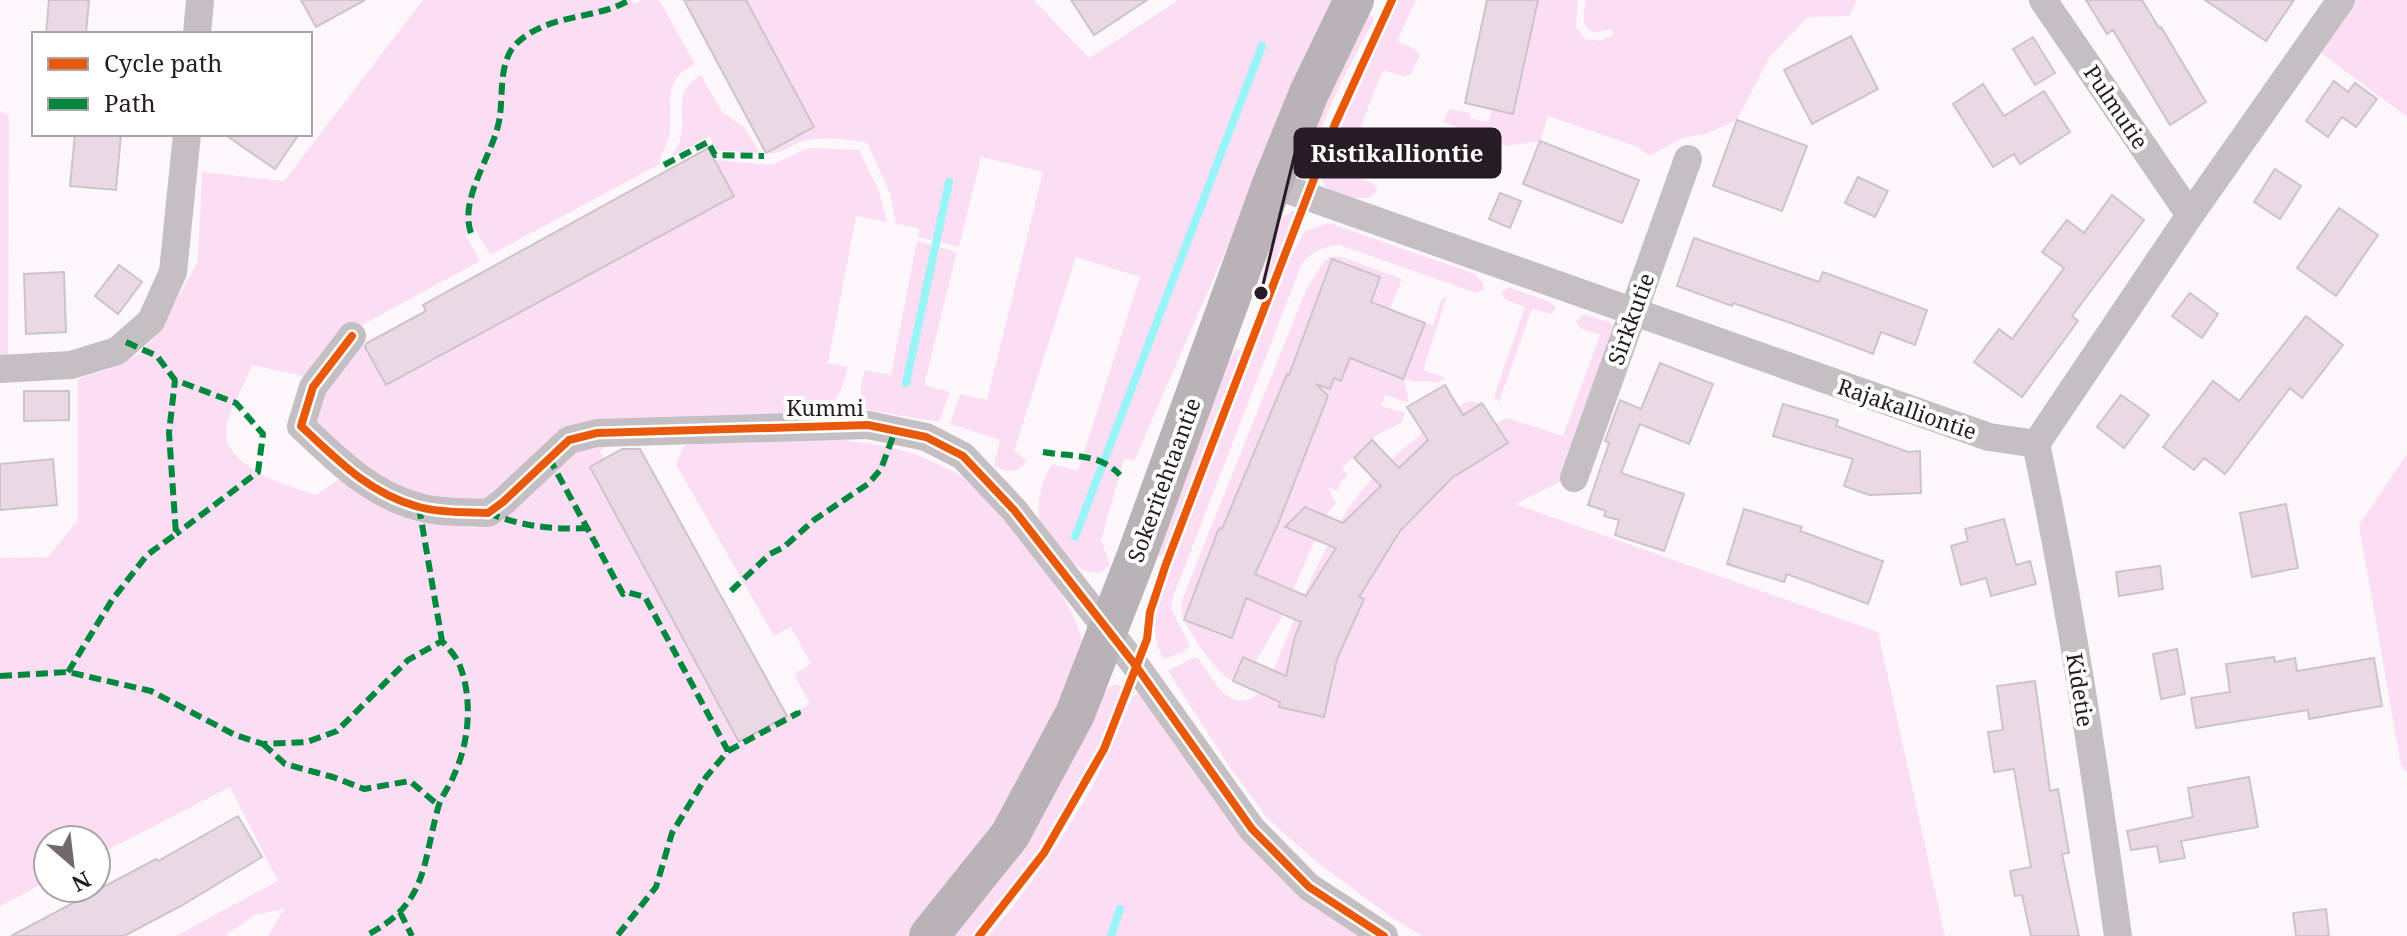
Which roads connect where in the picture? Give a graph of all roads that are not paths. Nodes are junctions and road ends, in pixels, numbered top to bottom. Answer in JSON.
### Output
{"nodes":[{"id":1,"x":200,"y":0,"type":"edge"},
{"id":2,"x":1354,"y":0,"type":"edge"},
{"id":3,"x":2043,"y":0,"type":"edge"},
{"id":4,"x":2341,"y":0,"type":"edge"},
{"id":5,"x":197,"y":32,"type":"edge"},
{"id":6,"x":187,"y":136,"type":"edge"},
{"id":7,"x":1688,"y":159,"type":"dead end"},
{"id":8,"x":1272,"y":184,"type":"junction"},
{"id":9,"x":2190,"y":215,"type":"junction"},
{"id":10,"x":1633,"y":313,"type":"junction"},
{"id":11,"x":352,"y":336,"type":"dead end"},
{"id":12,"x":0,"y":369,"type":"edge"},
{"id":13,"x":2036,"y":444,"type":"junction"},
{"id":14,"x":1574,"y":478,"type":"dead end"},
{"id":15,"x":1108,"y":631,"type":"junction"},
{"id":16,"x":929,"y":936,"type":"edge"},
{"id":17,"x":1384,"y":936,"type":"edge"},
{"id":18,"x":2118,"y":936,"type":"edge"}],
"edges":[{"from":1,"to":5,"type":"street"},
{"from":2,"to":8,"type":"street","name":"Sokeritehtaantie"},
{"from":3,"to":9,"type":"street","name":"Pulmutie"},
{"from":4,"to":9,"type":"street"},
{"from":6,"to":12,"type":"street"},
{"from":7,"to":10,"type":"street","name":"Sirkkutie"},
{"from":8,"to":10,"type":"street","name":"Rajakalliontie"},
{"from":8,"to":15,"type":"street","name":"Sokeritehtaantie"},
{"from":9,"to":13,"type":"street"},
{"from":10,"to":13,"type":"street","name":"Rajakalliontie"},
{"from":10,"to":14,"type":"street","name":"Sirkkutie"},
{"from":11,"to":15,"type":"street","name":"Kummi"},
{"from":13,"to":18,"type":"street","name":"Kidetie"},
{"from":15,"to":16,"type":"street","name":"Sokeritehtaantie"},
{"from":15,"to":17,"type":"street","name":"Kummi"}]}
